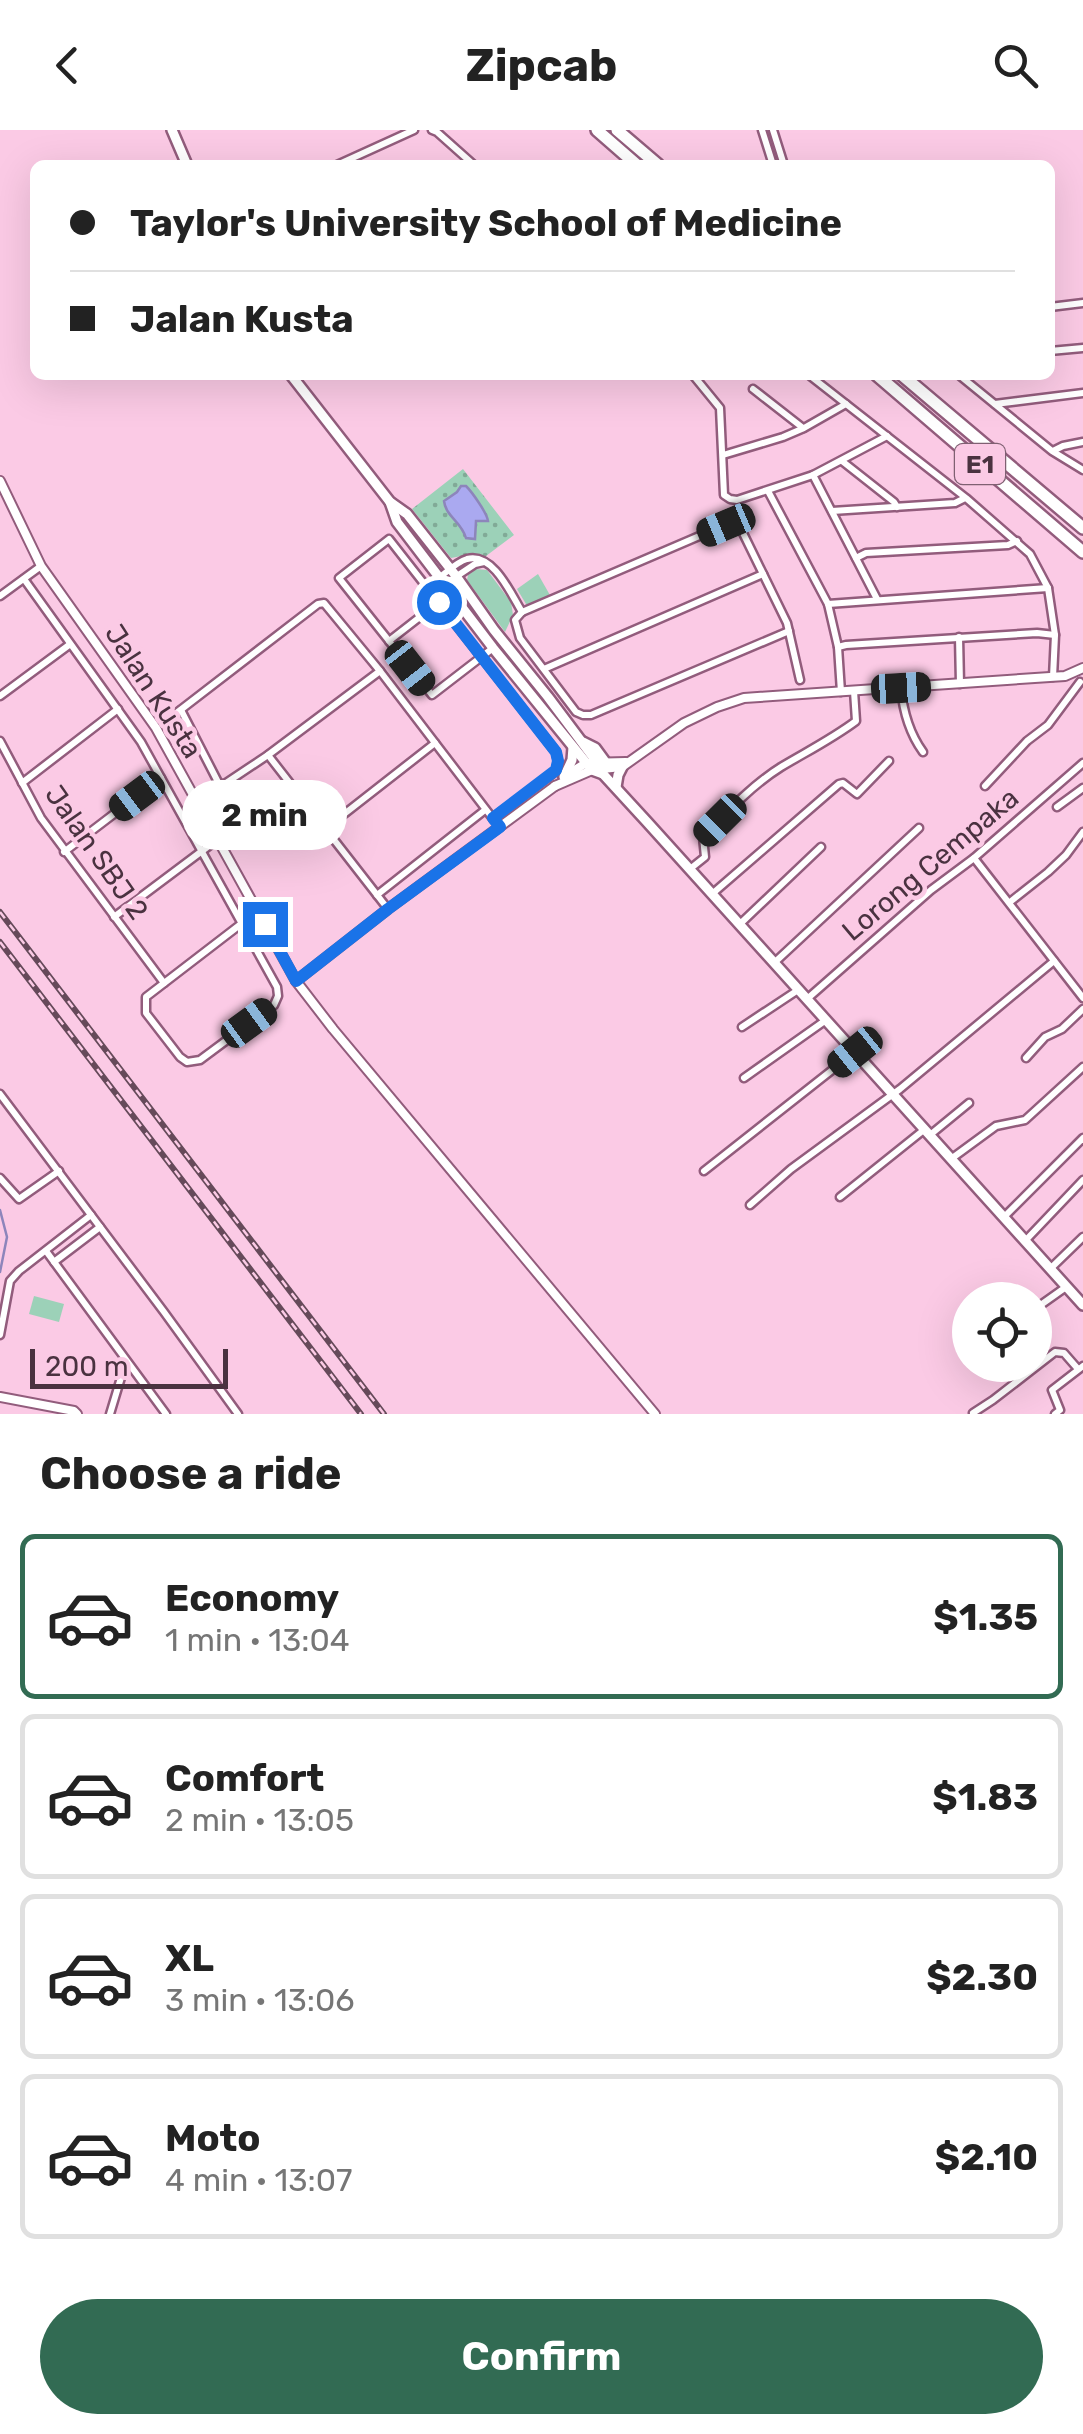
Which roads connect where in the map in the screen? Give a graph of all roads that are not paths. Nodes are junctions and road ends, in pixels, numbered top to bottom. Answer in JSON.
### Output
{"nodes":[{"id":1,"x":172,"y":130,"type":"edge"},
{"id":2,"x":414,"y":130,"type":"edge"},
{"id":3,"x":432,"y":130,"type":"edge"},
{"id":4,"x":597,"y":130,"type":"edge"},
{"id":5,"x":617,"y":130,"type":"edge"},
{"id":6,"x":762,"y":130,"type":"edge"},
{"id":7,"x":773,"y":130,"type":"edge"},
{"id":8,"x":185,"y":160,"type":"edge"},
{"id":9,"x":348,"y":160,"type":"edge"},
{"id":10,"x":468,"y":160,"type":"edge"},
{"id":11,"x":630,"y":160,"type":"edge"},
{"id":12,"x":652,"y":160,"type":"edge"},
{"id":13,"x":771,"y":160,"type":"edge"},
{"id":14,"x":782,"y":160,"type":"edge"},
{"id":15,"x":1083,"y":303,"type":"edge"},
{"id":16,"x":1055,"y":306,"type":"edge"},
{"id":17,"x":1083,"y":348,"type":"edge"},
{"id":18,"x":1055,"y":351,"type":"edge"},
{"id":19,"x":295,"y":380,"type":"edge"},
{"id":20,"x":698,"y":380,"type":"edge"},
{"id":21,"x":815,"y":380,"type":"edge"},
{"id":22,"x":883,"y":380,"type":"edge"},
{"id":23,"x":908,"y":380,"type":"edge"},
{"id":24,"x":965,"y":380,"type":"edge"},
{"id":25,"x":753,"y":389,"type":"dead end"},
{"id":26,"x":1083,"y":394,"type":"edge"},
{"id":27,"x":846,"y":404,"type":"junction"},
{"id":28,"x":994,"y":404,"type":"junction"},
{"id":29,"x":804,"y":428,"type":"junction"},
{"id":30,"x":887,"y":436,"type":"junction"},
{"id":31,"x":1083,"y":442,"type":"edge"},
{"id":32,"x":1052,"y":451,"type":"junction"},
{"id":33,"x":723,"y":455,"type":"junction"},
{"id":34,"x":842,"y":461,"type":"junction"},
{"id":35,"x":1083,"y":470,"type":"edge"},
{"id":36,"x":812,"y":475,"type":"junction"},
{"id":37,"x":0,"y":481,"type":"edge"},
{"id":38,"x":768,"y":491,"type":"junction"},
{"id":39,"x":966,"y":498,"type":"junction"},
{"id":40,"x":390,"y":502,"type":"junction"},
{"id":41,"x":896,"y":507,"type":"junction"},
{"id":42,"x":832,"y":511,"type":"junction"},
{"id":43,"x":1083,"y":528,"type":"edge"},
{"id":44,"x":1017,"y":541,"type":"junction"},
{"id":45,"x":1083,"y":552,"type":"edge"},
{"id":46,"x":856,"y":558,"type":"junction"},
{"id":47,"x":41,"y":566,"type":"junction"},
{"id":48,"x":453,"y":573,"type":"junction"},
{"id":49,"x":763,"y":574,"type":"junction"},
{"id":50,"x":24,"y":579,"type":"junction"},
{"id":51,"x":442,"y":580,"type":"junction"},
{"id":52,"x":1048,"y":588,"type":"junction"},
{"id":53,"x":0,"y":596,"type":"edge"},
{"id":54,"x":878,"y":599,"type":"junction"},
{"id":55,"x":439,"y":602,"type":"junction"},
{"id":56,"x":828,"y":604,"type":"junction"},
{"id":57,"x":522,"y":612,"type":"junction"},
{"id":58,"x":790,"y":630,"type":"junction"},
{"id":59,"x":1055,"y":635,"type":"junction"},
{"id":60,"x":959,"y":638,"type":"junction"},
{"id":61,"x":389,"y":641,"type":"junction"},
{"id":62,"x":69,"y":645,"type":"junction"},
{"id":63,"x":838,"y":647,"type":"junction"},
{"id":64,"x":493,"y":648,"type":"junction"},
{"id":65,"x":481,"y":656,"type":"junction"},
{"id":66,"x":1083,"y":668,"type":"edge"},
{"id":67,"x":544,"y":669,"type":"junction"},
{"id":68,"x":380,"y":671,"type":"junction"},
{"id":69,"x":1073,"y":674,"type":"junction"},
{"id":70,"x":1053,"y":677,"type":"junction"},
{"id":71,"x":800,"y":680,"type":"dead end"},
{"id":72,"x":960,"y":684,"type":"junction"},
{"id":73,"x":1082,"y":684,"type":"edge"},
{"id":74,"x":901,"y":688,"type":"junction"},
{"id":75,"x":854,"y":691,"type":"junction"},
{"id":76,"x":841,"y":692,"type":"junction"},
{"id":77,"x":0,"y":696,"type":"edge"},
{"id":78,"x":548,"y":696,"type":"junction"},
{"id":79,"x":118,"y":709,"type":"junction"},
{"id":80,"x":181,"y":710,"type":"junction"},
{"id":81,"x":544,"y":711,"type":"junction"},
{"id":82,"x":170,"y":718,"type":"dead end"},
{"id":83,"x":0,"y":742,"type":"edge"},
{"id":84,"x":435,"y":743,"type":"junction"},
{"id":85,"x":577,"y":744,"type":"junction"},
{"id":86,"x":923,"y":752,"type":"dead end"},
{"id":87,"x":268,"y":755,"type":"junction"},
{"id":88,"x":889,"y":761,"type":"dead end"},
{"id":89,"x":1083,"y":763,"type":"edge"},
{"id":90,"x":624,"y":764,"type":"junction"},
{"id":91,"x":598,"y":767,"type":"junction"},
{"id":92,"x":564,"y":777,"type":"junction"},
{"id":93,"x":161,"y":778,"type":"junction"},
{"id":94,"x":22,"y":782,"type":"junction"},
{"id":95,"x":555,"y":786,"type":"junction"},
{"id":96,"x":984,"y":786,"type":"dead end"},
{"id":97,"x":616,"y":787,"type":"junction"},
{"id":98,"x":1083,"y":788,"type":"edge"},
{"id":99,"x":511,"y":804,"type":"junction"},
{"id":100,"x":1057,"y":807,"type":"dead end"},
{"id":101,"x":485,"y":810,"type":"junction"},
{"id":102,"x":518,"y":814,"type":"junction"},
{"id":103,"x":493,"y":818,"type":"junction"},
{"id":104,"x":500,"y":827,"type":"junction"},
{"id":105,"x":919,"y":828,"type":"dead end"},
{"id":106,"x":325,"y":829,"type":"junction"},
{"id":107,"x":1083,"y":832,"type":"edge"},
{"id":108,"x":218,"y":839,"type":"junction"},
{"id":109,"x":821,"y":847,"type":"dead end"},
{"id":110,"x":64,"y":852,"type":"junction"},
{"id":111,"x":202,"y":852,"type":"junction"},
{"id":112,"x":974,"y":858,"type":"junction"},
{"id":113,"x":690,"y":870,"type":"junction"},
{"id":114,"x":712,"y":894,"type":"junction"},
{"id":115,"x":377,"y":895,"type":"junction"},
{"id":116,"x":1010,"y":902,"type":"junction"},
{"id":117,"x":388,"y":909,"type":"junction"},
{"id":118,"x":114,"y":917,"type":"junction"},
{"id":119,"x":240,"y":924,"type":"junction"},
{"id":120,"x":739,"y":924,"type":"junction"},
{"id":121,"x":1054,"y":961,"type":"junction"},
{"id":122,"x":774,"y":963,"type":"junction"},
{"id":123,"x":296,"y":981,"type":"junction"},
{"id":124,"x":164,"y":983,"type":"junction"},
{"id":125,"x":798,"y":990,"type":"junction"},
{"id":126,"x":1083,"y":998,"type":"edge"},
{"id":127,"x":806,"y":1000,"type":"junction"},
{"id":128,"x":1083,"y":1009,"type":"edge"},
{"id":129,"x":826,"y":1020,"type":"junction"},
{"id":130,"x":742,"y":1028,"type":"dead end"},
{"id":131,"x":855,"y":1052,"type":"junction"},
{"id":132,"x":1026,"y":1058,"type":"dead end"},
{"id":133,"x":1083,"y":1067,"type":"edge"},
{"id":134,"x":744,"y":1078,"type":"dead end"},
{"id":135,"x":892,"y":1093,"type":"junction"},
{"id":136,"x":0,"y":1094,"type":"edge"},
{"id":137,"x":970,"y":1104,"type":"dead end"},
{"id":138,"x":928,"y":1132,"type":"junction"},
{"id":139,"x":1083,"y":1138,"type":"edge"},
{"id":140,"x":952,"y":1159,"type":"junction"},
{"id":141,"x":59,"y":1171,"type":"junction"},
{"id":142,"x":704,"y":1171,"type":"dead end"},
{"id":143,"x":0,"y":1178,"type":"edge"},
{"id":144,"x":1083,"y":1180,"type":"edge"},
{"id":145,"x":840,"y":1197,"type":"dead end"},
{"id":146,"x":750,"y":1204,"type":"dead end"},
{"id":147,"x":91,"y":1215,"type":"junction"},
{"id":148,"x":1004,"y":1217,"type":"junction"},
{"id":149,"x":100,"y":1227,"type":"junction"},
{"id":150,"x":1083,"y":1237,"type":"edge"},
{"id":151,"x":1025,"y":1241,"type":"junction"},
{"id":152,"x":46,"y":1252,"type":"junction"},
{"id":153,"x":54,"y":1262,"type":"junction"},
{"id":154,"x":1050,"y":1269,"type":"junction"},
{"id":155,"x":1066,"y":1287,"type":"junction"},
{"id":156,"x":1052,"y":1297,"type":"edge"},
{"id":157,"x":1082,"y":1303,"type":"edge"},
{"id":158,"x":0,"y":1335,"type":"edge"},
{"id":159,"x":126,"y":1360,"type":"junction"},
{"id":160,"x":1080,"y":1368,"type":"edge"},
{"id":161,"x":0,"y":1397,"type":"edge"},
{"id":162,"x":60,"y":1411,"type":"edge"},
{"id":163,"x":973,"y":1413,"type":"edge"},
{"id":164,"x":78,"y":1414,"type":"edge"},
{"id":165,"x":110,"y":1414,"type":"edge"},
{"id":166,"x":166,"y":1414,"type":"edge"},
{"id":167,"x":238,"y":1414,"type":"edge"},
{"id":168,"x":655,"y":1414,"type":"edge"},
{"id":169,"x":1055,"y":1414,"type":"edge"}],
"edges":[{"from":1,"to":8,"type":"main road"},
{"from":2,"to":9,"type":"street"},
{"from":3,"to":10,"type":"street"},
{"from":4,"to":11,"type":"highway"},
{"from":5,"to":12,"type":"highway"},
{"from":6,"to":13,"type":"street"},
{"from":7,"to":14,"type":"street"},
{"from":15,"to":16,"type":"street"},
{"from":17,"to":18,"type":"street"},
{"from":19,"to":40,"type":"main road"},
{"from":20,"to":33,"type":"street"},
{"from":21,"to":27,"type":"street"},
{"from":22,"to":45,"type":"highway","number":"E1"},
{"from":23,"to":43,"type":"highway","number":"E1"},
{"from":24,"to":28,"type":"street"},
{"from":25,"to":29,"type":"street"},
{"from":26,"to":28,"type":"street"},
{"from":27,"to":29,"type":"street"},
{"from":27,"to":30,"type":"street"},
{"from":28,"to":32,"type":"street"},
{"from":29,"to":33,"type":"street"},
{"from":30,"to":34,"type":"street"},
{"from":30,"to":39,"type":"street"},
{"from":31,"to":32,"type":"street"},
{"from":32,"to":35,"type":"street"},
{"from":33,"to":38,"type":"street"},
{"from":34,"to":36,"type":"street"},
{"from":34,"to":41,"type":"street"},
{"from":36,"to":38,"type":"street"},
{"from":36,"to":42,"type":"street"},
{"from":37,"to":47,"type":"street","name":"Jalan Kusta"},
{"from":38,"to":56,"type":"street"},
{"from":39,"to":41,"type":"street"},
{"from":39,"to":44,"type":"street"},
{"from":40,"to":48,"type":"main road"},
{"from":40,"to":51,"type":"main road"},
{"from":41,"to":42,"type":"street"},
{"from":42,"to":46,"type":"street"},
{"from":44,"to":46,"type":"street"},
{"from":44,"to":52,"type":"street"},
{"from":46,"to":54,"type":"street"},
{"from":47,"to":50,"type":"street"},
{"from":47,"to":108,"type":"street","name":"Jalan Kusta"},
{"from":48,"to":51,"type":"street"},
{"from":48,"to":57,"type":"street"},
{"from":48,"to":78,"type":"main road"},
{"from":49,"to":57,"type":"street"},
{"from":49,"to":58,"type":"street"},
{"from":49,"to":67,"type":"street"},
{"from":50,"to":53,"type":"street"},
{"from":50,"to":62,"type":"street"},
{"from":51,"to":64,"type":"main road"},
{"from":52,"to":54,"type":"street"},
{"from":52,"to":59,"type":"street"},
{"from":54,"to":56,"type":"street"},
{"from":55,"to":61,"type":"street"},
{"from":55,"to":61,"type":"street"},
{"from":55,"to":65,"type":"street"},
{"from":56,"to":63,"type":"street"},
{"from":57,"to":67,"type":"street"},
{"from":58,"to":67,"type":"street"},
{"from":58,"to":71,"type":"street"},
{"from":59,"to":60,"type":"street"},
{"from":59,"to":70,"type":"street"},
{"from":60,"to":63,"type":"street"},
{"from":60,"to":72,"type":"street"},
{"from":61,"to":65,"type":"street"},
{"from":62,"to":77,"type":"street"},
{"from":62,"to":79,"type":"street"},
{"from":63,"to":76,"type":"street"},
{"from":64,"to":65,"type":"street"},
{"from":64,"to":81,"type":"main road"},
{"from":65,"to":99,"type":"street"},
{"from":66,"to":69,"type":"street"},
{"from":68,"to":80,"type":"street"},
{"from":68,"to":84,"type":"street"},
{"from":68,"to":87,"type":"street"},
{"from":69,"to":70,"type":"street"},
{"from":69,"to":73,"type":"street"},
{"from":70,"to":72,"type":"street"},
{"from":72,"to":74,"type":"street"},
{"from":73,"to":96,"type":"street"},
{"from":74,"to":75,"type":"street"},
{"from":74,"to":86,"type":"street"},
{"from":75,"to":76,"type":"street"},
{"from":75,"to":113,"type":"street"},
{"from":76,"to":90,"type":"street"},
{"from":78,"to":81,"type":"main road"},
{"from":78,"to":85,"type":"main road"},
{"from":79,"to":93,"type":"street"},
{"from":79,"to":94,"type":"street"},
{"from":80,"to":82,"type":"street"},
{"from":80,"to":87,"type":"street"},
{"from":81,"to":85,"type":"main road"},
{"from":83,"to":94,"type":"street","name":"Jalan SBJ 2"},
{"from":84,"to":101,"type":"street"},
{"from":84,"to":106,"type":"street"},
{"from":85,"to":91,"type":"main road"},
{"from":85,"to":91,"type":"main road"},
{"from":85,"to":92,"type":"main road"},
{"from":87,"to":106,"type":"street"},
{"from":88,"to":114,"type":"street"},
{"from":89,"to":112,"type":"street","name":"Lorong Cempaka"},
{"from":90,"to":91,"type":"street"},
{"from":90,"to":97,"type":"main road"},
{"from":91,"to":92,"type":"street"},
{"from":91,"to":95,"type":"street"},
{"from":91,"to":97,"type":"main road"},
{"from":92,"to":95,"type":"street"},
{"from":93,"to":110,"type":"street"},
{"from":93,"to":111,"type":"street"},
{"from":94,"to":110,"type":"street","name":"Jalan SBJ 2"},
{"from":95,"to":102,"type":"street"},
{"from":97,"to":113,"type":"main road"},
{"from":98,"to":100,"type":"street"},
{"from":99,"to":102,"type":"street"},
{"from":99,"to":103,"type":"street"},
{"from":101,"to":103,"type":"street"},
{"from":101,"to":115,"type":"street"},
{"from":102,"to":104,"type":"street"},
{"from":103,"to":104,"type":"street"},
{"from":104,"to":117,"type":"street"},
{"from":105,"to":122,"type":"street"},
{"from":106,"to":115,"type":"street"},
{"from":107,"to":116,"type":"street"},
{"from":108,"to":111,"type":"street"},
{"from":108,"to":123,"type":"street","name":"Jalan Kusta"},
{"from":109,"to":120,"type":"street"},
{"from":110,"to":118,"type":"street","name":"Jalan SBJ 2"},
{"from":111,"to":118,"type":"street"},
{"from":111,"to":119,"type":"street"},
{"from":112,"to":116,"type":"street"},
{"from":112,"to":127,"type":"street","name":"Lorong Cempaka"},
{"from":113,"to":114,"type":"main road"},
{"from":114,"to":120,"type":"main road"},
{"from":115,"to":117,"type":"street"},
{"from":116,"to":121,"type":"street"},
{"from":117,"to":123,"type":"street"},
{"from":118,"to":124,"type":"street","name":"Jalan SBJ 2"},
{"from":119,"to":124,"type":"street"},
{"from":119,"to":124,"type":"street"},
{"from":120,"to":122,"type":"main road"},
{"from":121,"to":126,"type":"street"},
{"from":121,"to":135,"type":"street"},
{"from":122,"to":125,"type":"main road"},
{"from":123,"to":168,"type":"street","name":"Jalan Kusta"},
{"from":125,"to":127,"type":"main road"},
{"from":125,"to":130,"type":"street"},
{"from":127,"to":129,"type":"main road"},
{"from":128,"to":132,"type":"street"},
{"from":129,"to":131,"type":"main road"},
{"from":129,"to":134,"type":"street"},
{"from":131,"to":135,"type":"main road"},
{"from":131,"to":142,"type":"street"},
{"from":133,"to":140,"type":"street"},
{"from":135,"to":138,"type":"main road"},
{"from":135,"to":146,"type":"street"},
{"from":136,"to":141,"type":"street"},
{"from":137,"to":138,"type":"street"},
{"from":138,"to":140,"type":"main road"},
{"from":138,"to":145,"type":"street"},
{"from":139,"to":148,"type":"street"},
{"from":140,"to":148,"type":"main road"},
{"from":141,"to":143,"type":"street"},
{"from":141,"to":147,"type":"street"},
{"from":144,"to":151,"type":"street"},
{"from":147,"to":149,"type":"street"},
{"from":147,"to":152,"type":"street"},
{"from":148,"to":151,"type":"main road"},
{"from":149,"to":153,"type":"street"},
{"from":149,"to":167,"type":"street"},
{"from":150,"to":154,"type":"street"},
{"from":151,"to":154,"type":"main road"},
{"from":152,"to":153,"type":"street"},
{"from":152,"to":158,"type":"street"},
{"from":153,"to":159,"type":"street"},
{"from":154,"to":155,"type":"main road"},
{"from":155,"to":156,"type":"street"},
{"from":155,"to":157,"type":"main road"},
{"from":159,"to":165,"type":"street"},
{"from":159,"to":166,"type":"street"},
{"from":160,"to":163,"type":"street"},
{"from":160,"to":169,"type":"street"},
{"from":161,"to":162,"type":"street"},
{"from":162,"to":164,"type":"street"}]}
